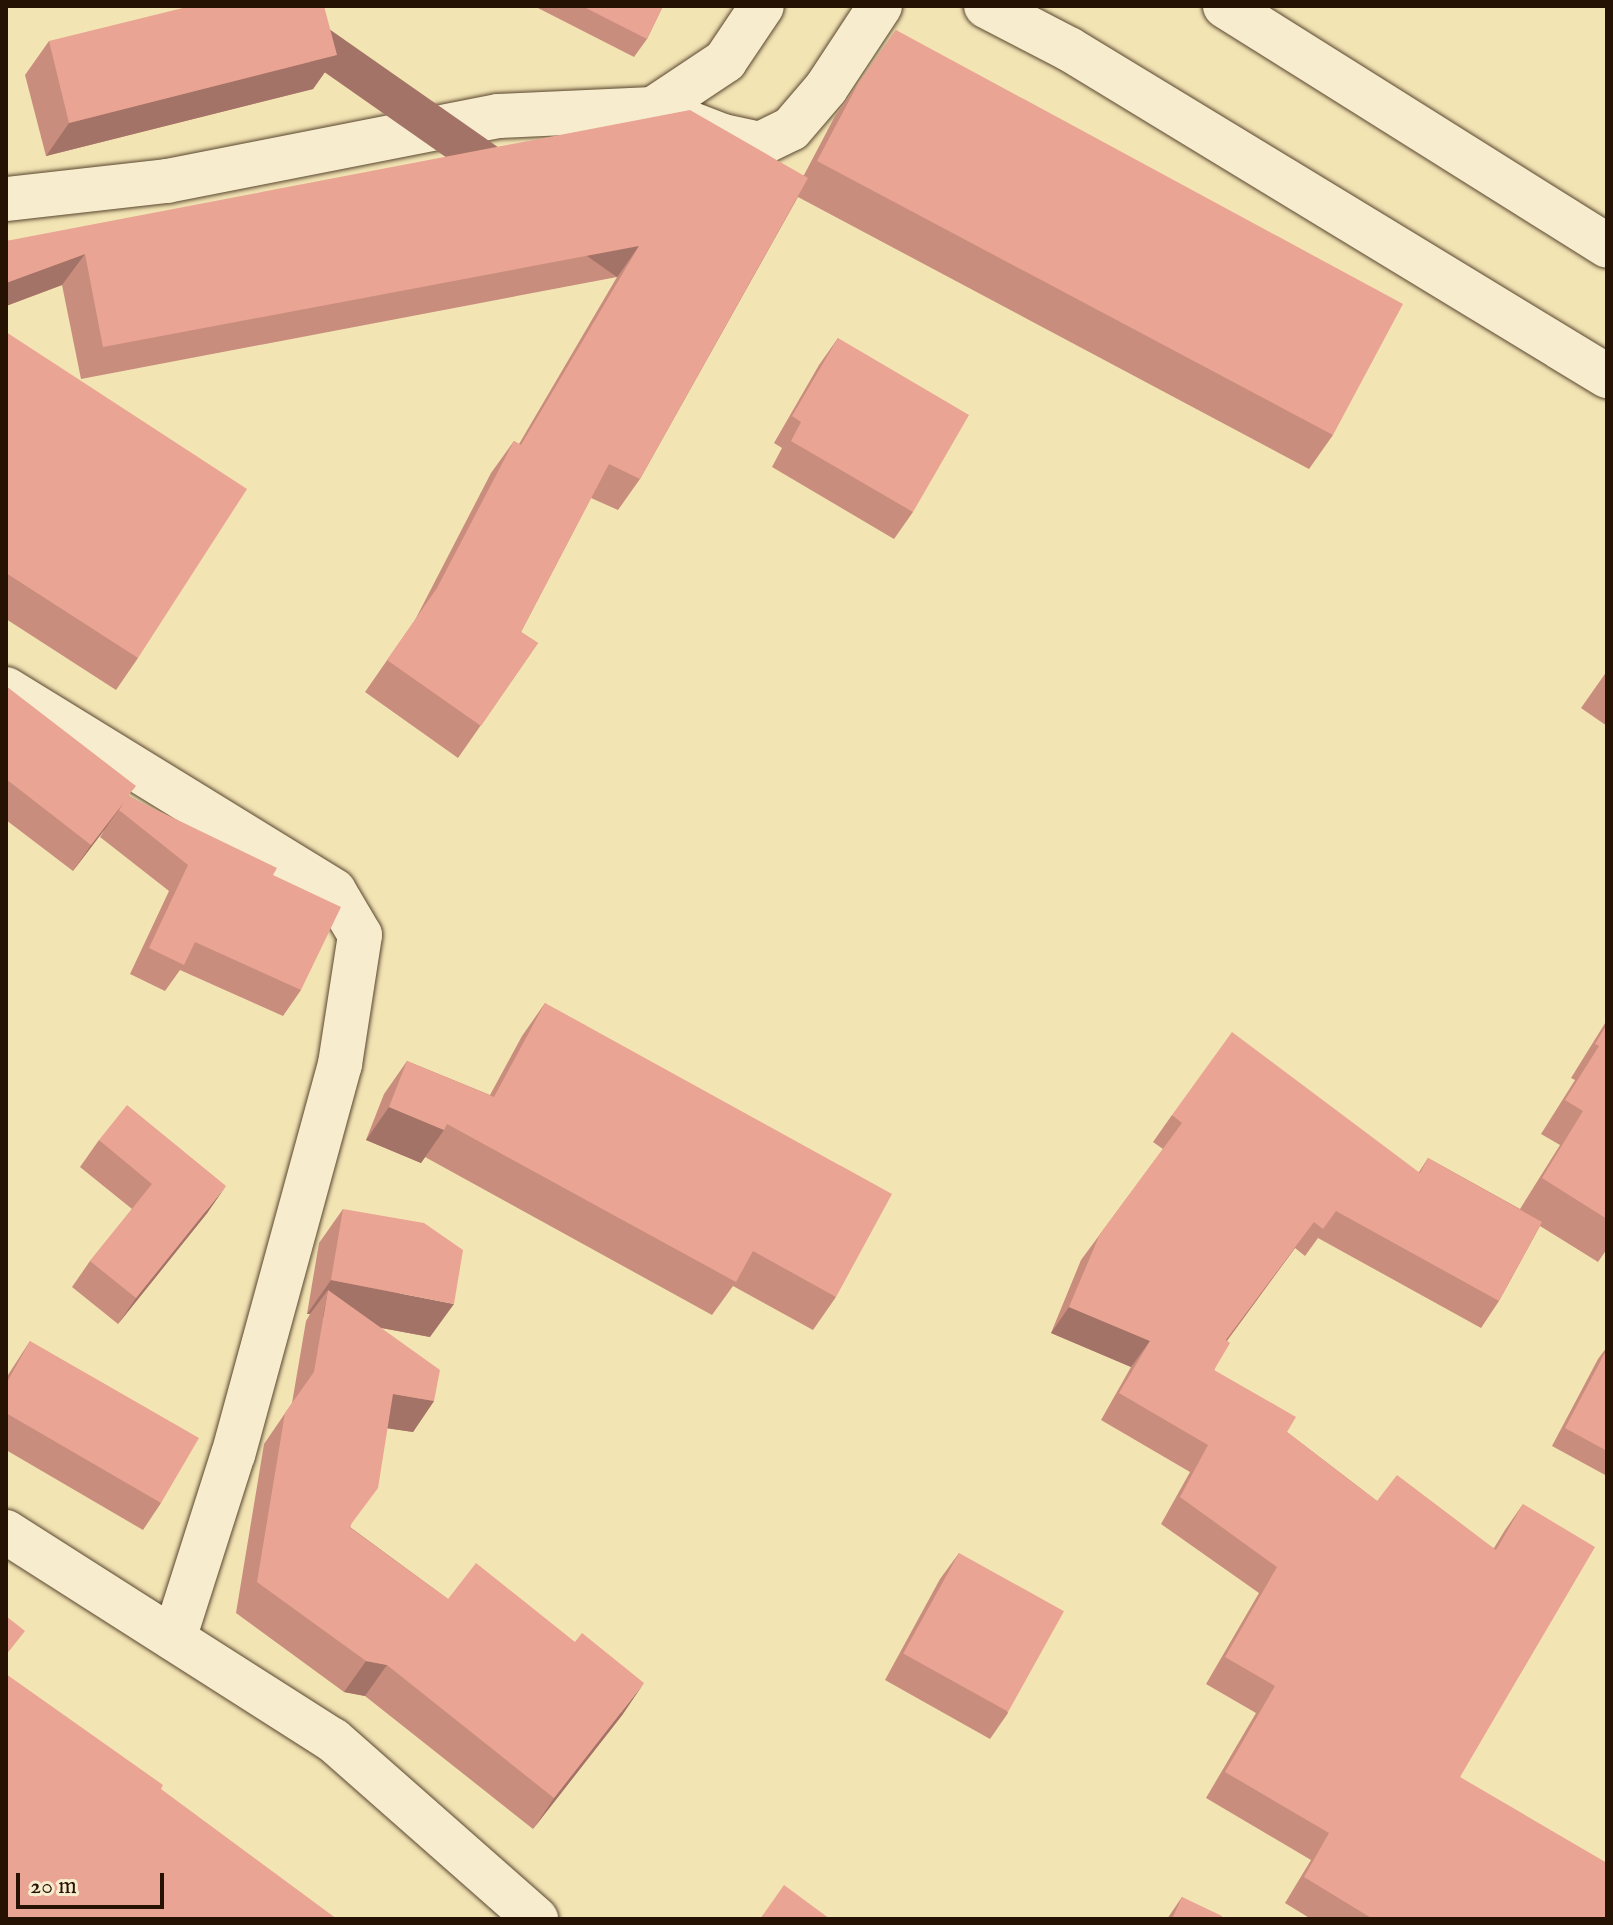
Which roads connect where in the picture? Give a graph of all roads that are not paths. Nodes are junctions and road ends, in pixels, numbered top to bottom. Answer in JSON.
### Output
{"nodes":[{"id":1,"x":762,"y":6,"type":"edge"},
{"id":2,"x":880,"y":6,"type":"edge"},
{"id":3,"x":986,"y":6,"type":"edge"},
{"id":4,"x":1225,"y":6,"type":"edge"},
{"id":5,"x":653,"y":109,"type":"junction"},
{"id":6,"x":6,"y":199,"type":"edge"},
{"id":7,"x":1607,"y":246,"type":"edge"},
{"id":8,"x":1607,"y":376,"type":"edge"},
{"id":9,"x":6,"y":689,"type":"edge"},
{"id":10,"x":6,"y":1532,"type":"edge"},
{"id":11,"x":174,"y":1639,"type":"junction"},
{"id":12,"x":536,"y":1919,"type":"edge"}],
"edges":[{"from":1,"to":5,"type":"street"},
{"from":2,"to":5,"type":"street"},
{"from":3,"to":8,"type":"street"},
{"from":4,"to":7,"type":"street"},
{"from":5,"to":6,"type":"street"},
{"from":9,"to":11,"type":"street"},
{"from":10,"to":11,"type":"street"},
{"from":11,"to":12,"type":"street"}]}
